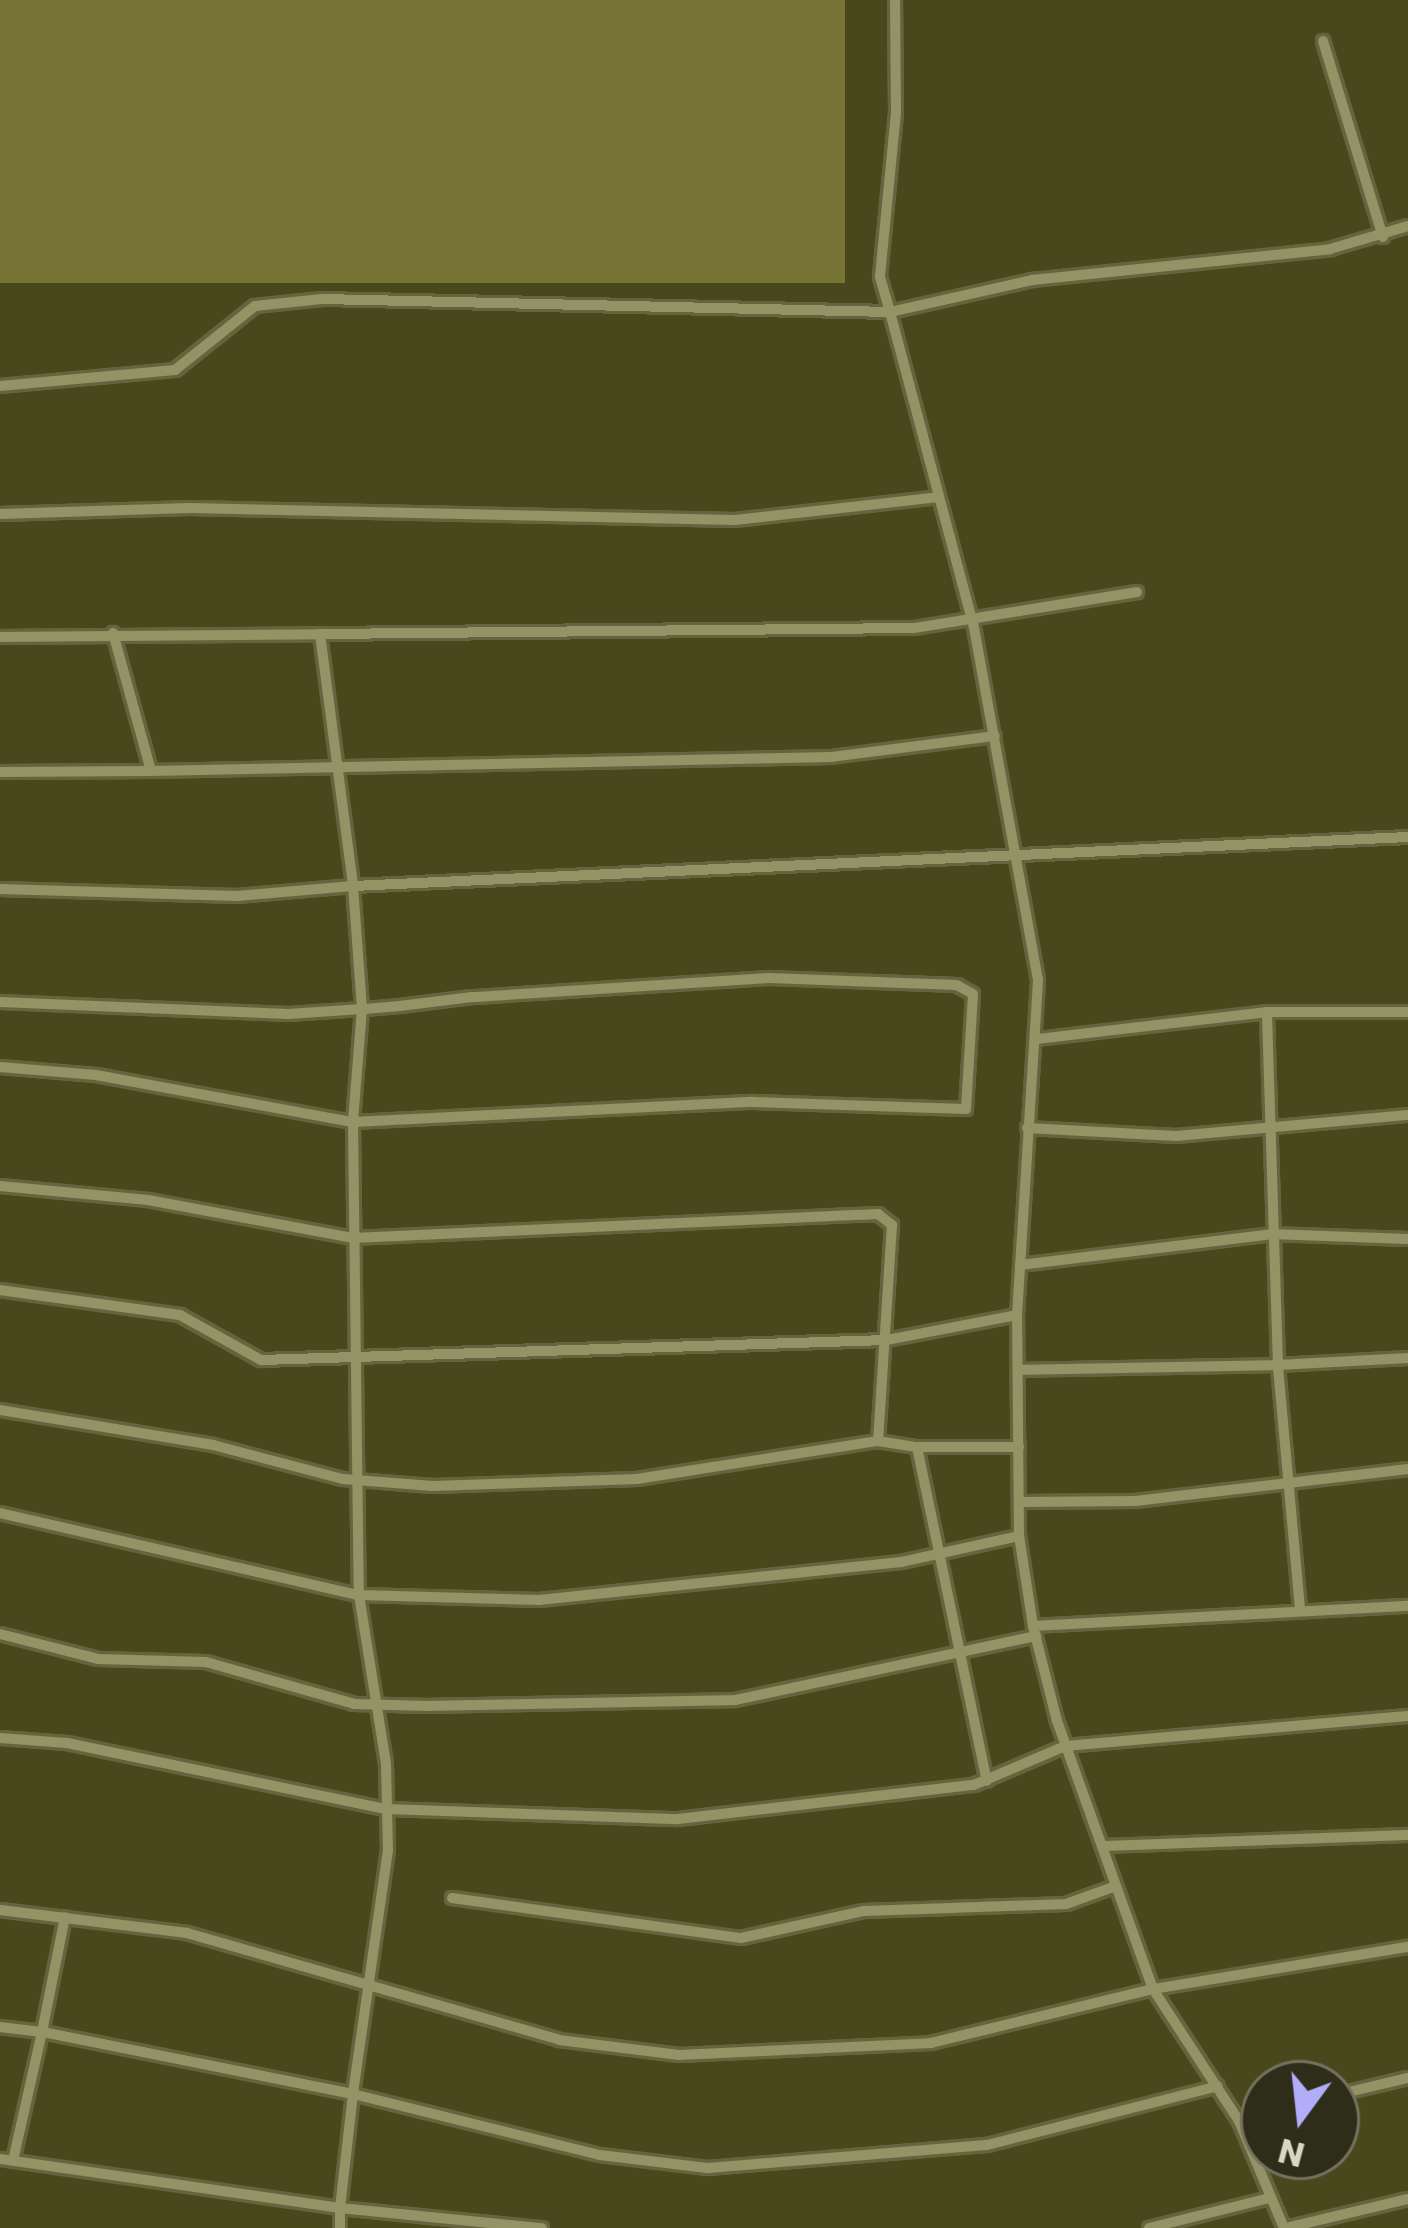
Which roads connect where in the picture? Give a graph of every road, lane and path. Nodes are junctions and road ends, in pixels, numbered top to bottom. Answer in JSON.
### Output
{"nodes":[{"id":1,"x":895,"y":0,"type":"edge"},
{"id":2,"x":1323,"y":41,"type":"dead end"},
{"id":3,"x":1408,"y":226,"type":"edge"},
{"id":4,"x":1383,"y":237,"type":"junction"},
{"id":5,"x":890,"y":312,"type":"junction"},
{"id":6,"x":0,"y":386,"type":"edge"},
{"id":7,"x":939,"y":497,"type":"junction"},
{"id":8,"x":0,"y":514,"type":"edge"},
{"id":9,"x":1137,"y":592,"type":"dead end"},
{"id":10,"x":973,"y":624,"type":"junction"},
{"id":11,"x":113,"y":633,"type":"junction"},
{"id":12,"x":320,"y":634,"type":"junction"},
{"id":13,"x":0,"y":637,"type":"edge"},
{"id":14,"x":995,"y":736,"type":"junction"},
{"id":15,"x":339,"y":769,"type":"junction"},
{"id":16,"x":151,"y":771,"type":"junction"},
{"id":17,"x":0,"y":772,"type":"edge"},
{"id":18,"x":1408,"y":837,"type":"edge"},
{"id":19,"x":1015,"y":861,"type":"junction"},
{"id":20,"x":353,"y":886,"type":"junction"},
{"id":21,"x":0,"y":889,"type":"edge"},
{"id":22,"x":0,"y":1002,"type":"edge"},
{"id":23,"x":362,"y":1009,"type":"junction"},
{"id":24,"x":1268,"y":1012,"type":"junction"},
{"id":25,"x":1408,"y":1012,"type":"edge"},
{"id":26,"x":1037,"y":1039,"type":"junction"},
{"id":27,"x":0,"y":1067,"type":"edge"},
{"id":28,"x":1408,"y":1115,"type":"edge"},
{"id":29,"x":353,"y":1123,"type":"junction"},
{"id":30,"x":1266,"y":1125,"type":"junction"},
{"id":31,"x":1027,"y":1128,"type":"junction"},
{"id":32,"x":0,"y":1186,"type":"edge"},
{"id":33,"x":1271,"y":1234,"type":"junction"},
{"id":34,"x":353,"y":1238,"type":"junction"},
{"id":35,"x":1408,"y":1239,"type":"edge"},
{"id":36,"x":1020,"y":1265,"type":"junction"},
{"id":37,"x":0,"y":1290,"type":"edge"},
{"id":38,"x":1017,"y":1315,"type":"junction"},
{"id":39,"x":886,"y":1340,"type":"junction"},
{"id":40,"x":353,"y":1354,"type":"junction"},
{"id":41,"x":1408,"y":1358,"type":"edge"},
{"id":42,"x":1278,"y":1365,"type":"junction"},
{"id":43,"x":1018,"y":1370,"type":"junction"},
{"id":44,"x":0,"y":1410,"type":"edge"},
{"id":45,"x":878,"y":1441,"type":"junction"},
{"id":46,"x":917,"y":1447,"type":"junction"},
{"id":47,"x":1019,"y":1447,"type":"junction"},
{"id":48,"x":1408,"y":1469,"type":"edge"},
{"id":49,"x":362,"y":1479,"type":"junction"},
{"id":50,"x":1289,"y":1484,"type":"junction"},
{"id":51,"x":1021,"y":1502,"type":"junction"},
{"id":52,"x":0,"y":1513,"type":"edge"},
{"id":53,"x":1019,"y":1536,"type":"junction"},
{"id":54,"x":946,"y":1550,"type":"junction"},
{"id":55,"x":359,"y":1595,"type":"junction"},
{"id":56,"x":1408,"y":1606,"type":"edge"},
{"id":57,"x":1300,"y":1609,"type":"junction"},
{"id":58,"x":1035,"y":1631,"type":"junction"},
{"id":59,"x":0,"y":1634,"type":"edge"},
{"id":60,"x":962,"y":1652,"type":"junction"},
{"id":61,"x":375,"y":1706,"type":"junction"},
{"id":62,"x":1408,"y":1716,"type":"edge"},
{"id":63,"x":0,"y":1738,"type":"edge"},
{"id":64,"x":1065,"y":1746,"type":"junction"},
{"id":65,"x":987,"y":1781,"type":"junction"},
{"id":66,"x":387,"y":1809,"type":"junction"},
{"id":67,"x":1408,"y":1835,"type":"edge"},
{"id":68,"x":1103,"y":1846,"type":"junction"},
{"id":69,"x":1116,"y":1886,"type":"junction"},
{"id":70,"x":452,"y":1898,"type":"dead end"},
{"id":71,"x":0,"y":1910,"type":"edge"},
{"id":72,"x":65,"y":1917,"type":"junction"},
{"id":73,"x":1408,"y":1946,"type":"edge"},
{"id":74,"x":370,"y":1988,"type":"junction"},
{"id":75,"x":1153,"y":1989,"type":"junction"},
{"id":76,"x":0,"y":2027,"type":"edge"},
{"id":77,"x":42,"y":2032,"type":"junction"},
{"id":78,"x":1408,"y":2078,"type":"edge"},
{"id":79,"x":1218,"y":2086,"type":"junction"},
{"id":80,"x":1360,"y":2090,"type":"edge"},
{"id":81,"x":353,"y":2094,"type":"junction"},
{"id":82,"x":1239,"y":2121,"type":"joint"},
{"id":83,"x":6,"y":2160,"type":"edge"},
{"id":84,"x":1269,"y":2198,"type":"junction"},
{"id":85,"x":1408,"y":2199,"type":"edge"},
{"id":86,"x":340,"y":2208,"type":"junction"},
{"id":87,"x":340,"y":2228,"type":"edge"},
{"id":88,"x":542,"y":2228,"type":"edge"},
{"id":89,"x":1149,"y":2228,"type":"edge"},
{"id":90,"x":1285,"y":2228,"type":"edge"}],
"edges":[{"from":1,"to":5,"type":"street"},
{"from":2,"to":4,"type":"street"},
{"from":3,"to":4,"type":"street"},
{"from":4,"to":5,"type":"street"},
{"from":5,"to":6,"type":"street"},
{"from":5,"to":7,"type":"street"},
{"from":7,"to":8,"type":"street"},
{"from":7,"to":10,"type":"street"},
{"from":9,"to":10,"type":"street"},
{"from":10,"to":12,"type":"street"},
{"from":10,"to":14,"type":"street"},
{"from":11,"to":12,"type":"street"},
{"from":11,"to":13,"type":"street"},
{"from":11,"to":16,"type":"street"},
{"from":12,"to":15,"type":"street"},
{"from":14,"to":15,"type":"street"},
{"from":14,"to":19,"type":"street"},
{"from":15,"to":16,"type":"street"},
{"from":15,"to":20,"type":"street"},
{"from":16,"to":17,"type":"street"},
{"from":18,"to":19,"type":"street"},
{"from":19,"to":20,"type":"street"},
{"from":19,"to":26,"type":"street"},
{"from":20,"to":21,"type":"street"},
{"from":20,"to":23,"type":"street"},
{"from":22,"to":23,"type":"street"},
{"from":23,"to":29,"type":"street"},
{"from":23,"to":29,"type":"street"},
{"from":24,"to":25,"type":"street"},
{"from":24,"to":26,"type":"street"},
{"from":24,"to":30,"type":"street"},
{"from":26,"to":31,"type":"street"},
{"from":27,"to":29,"type":"street"},
{"from":28,"to":30,"type":"street"},
{"from":29,"to":34,"type":"street"},
{"from":30,"to":31,"type":"street"},
{"from":30,"to":33,"type":"street"},
{"from":31,"to":36,"type":"street"},
{"from":32,"to":34,"type":"street"},
{"from":33,"to":35,"type":"street"},
{"from":33,"to":36,"type":"street"},
{"from":33,"to":42,"type":"street"},
{"from":34,"to":39,"type":"street"},
{"from":34,"to":40,"type":"street"},
{"from":36,"to":38,"type":"street"},
{"from":37,"to":40,"type":"street"},
{"from":38,"to":39,"type":"street"},
{"from":38,"to":43,"type":"street"},
{"from":39,"to":40,"type":"street"},
{"from":39,"to":45,"type":"street"},
{"from":40,"to":49,"type":"street"},
{"from":41,"to":42,"type":"street"},
{"from":42,"to":43,"type":"street"},
{"from":42,"to":50,"type":"street"},
{"from":43,"to":47,"type":"street"},
{"from":44,"to":49,"type":"street"},
{"from":45,"to":46,"type":"street"},
{"from":45,"to":49,"type":"street"},
{"from":46,"to":47,"type":"street"},
{"from":46,"to":54,"type":"street"},
{"from":47,"to":51,"type":"street"},
{"from":48,"to":50,"type":"street"},
{"from":49,"to":55,"type":"street"},
{"from":50,"to":51,"type":"street"},
{"from":50,"to":57,"type":"street"},
{"from":51,"to":53,"type":"street"},
{"from":52,"to":55,"type":"street"},
{"from":53,"to":54,"type":"street"},
{"from":53,"to":58,"type":"street"},
{"from":54,"to":55,"type":"street"},
{"from":54,"to":60,"type":"street"},
{"from":55,"to":61,"type":"street"},
{"from":56,"to":57,"type":"street"},
{"from":57,"to":58,"type":"street"},
{"from":58,"to":60,"type":"street"},
{"from":58,"to":64,"type":"street"},
{"from":59,"to":61,"type":"street"},
{"from":60,"to":61,"type":"street"},
{"from":60,"to":65,"type":"street"},
{"from":61,"to":66,"type":"street"},
{"from":62,"to":64,"type":"street"},
{"from":63,"to":66,"type":"street"},
{"from":64,"to":65,"type":"street"},
{"from":64,"to":68,"type":"street"},
{"from":65,"to":66,"type":"street"},
{"from":66,"to":74,"type":"street"},
{"from":67,"to":68,"type":"street"},
{"from":68,"to":69,"type":"street"},
{"from":69,"to":70,"type":"street"},
{"from":69,"to":75,"type":"street"},
{"from":71,"to":72,"type":"street"},
{"from":72,"to":74,"type":"street"},
{"from":72,"to":77,"type":"street"},
{"from":73,"to":75,"type":"street"},
{"from":74,"to":75,"type":"street"},
{"from":74,"to":81,"type":"street"},
{"from":75,"to":79,"type":"street"},
{"from":76,"to":77,"type":"street"},
{"from":77,"to":81,"type":"street"},
{"from":77,"to":83,"type":"street"},
{"from":78,"to":80,"type":"street"},
{"from":79,"to":81,"type":"street"},
{"from":79,"to":82,"type":"street"},
{"from":81,"to":86,"type":"street"},
{"from":82,"to":84,"type":"street"},
{"from":83,"to":86,"type":"street"},
{"from":84,"to":89,"type":"street"},
{"from":84,"to":90,"type":"street"},
{"from":85,"to":90,"type":"street"},
{"from":86,"to":87,"type":"street"},
{"from":86,"to":88,"type":"street"}]}
